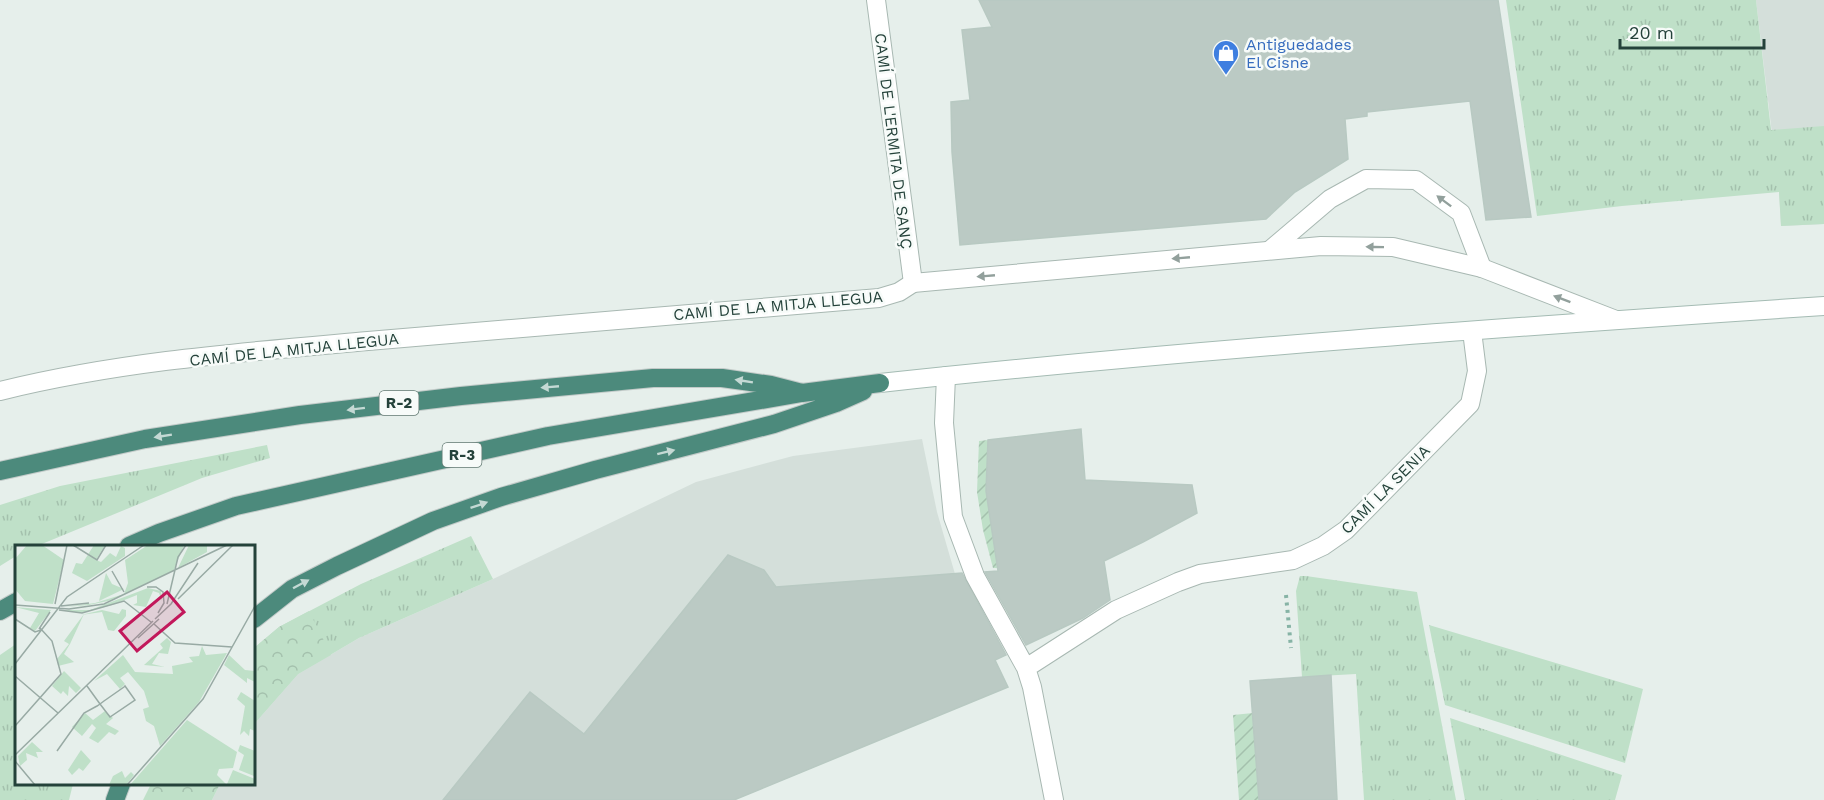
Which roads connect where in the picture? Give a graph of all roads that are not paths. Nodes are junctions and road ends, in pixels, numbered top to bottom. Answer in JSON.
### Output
{"nodes":[{"id":1,"x":876,"y":0,"type":"edge"},
{"id":2,"x":1270,"y":250,"type":"junction"},
{"id":3,"x":1482,"y":268,"type":"junction"},
{"id":4,"x":913,"y":283,"type":"junction"},
{"id":5,"x":1824,"y":306,"type":"edge"},
{"id":6,"x":1616,"y":320,"type":"junction"},
{"id":7,"x":1472,"y":331,"type":"junction"},
{"id":8,"x":945,"y":376,"type":"junction"},
{"id":9,"x":880,"y":383,"type":"junction"},
{"id":10,"x":0,"y":391,"type":"edge"},
{"id":11,"x":802,"y":393,"type":"junction"},
{"id":12,"x":0,"y":471,"type":"edge"},
{"id":13,"x":131,"y":545,"type":"edge"},
{"id":14,"x":15,"y":603,"type":"edge"},
{"id":15,"x":0,"y":611,"type":"edge"},
{"id":16,"x":255,"y":618,"type":"edge"},
{"id":17,"x":1026,"y":668,"type":"junction"},
{"id":18,"x":121,"y":785,"type":"edge"},
{"id":19,"x":115,"y":800,"type":"edge"},
{"id":20,"x":1054,"y":800,"type":"edge"}],
"edges":[{"from":1,"to":4,"type":"street","name":"CAMÍ DE L'ERMITA DE SANÇ"},
{"from":3,"to":2,"type":"street","name":"CAMÍ DE LA MITJA LLEGUA","one_way":true},
{"from":3,"to":2,"type":"street","one_way":true},
{"from":2,"to":4,"type":"street","name":"CAMÍ DE LA MITJA LLEGUA","one_way":true},
{"from":6,"to":3,"type":"street","name":"CAMÍ DE LA MITJA LLEGUA","one_way":true},
{"from":4,"to":10,"type":"street","name":"CAMÍ DE LA MITJA LLEGUA"},
{"from":5,"to":6,"type":"street"},
{"from":6,"to":7,"type":"street"},
{"from":7,"to":8,"type":"street"},
{"from":7,"to":17,"type":"street","name":"CAMÍ LA SENIA"},
{"from":8,"to":9,"type":"street"},
{"from":8,"to":17,"type":"street"},
{"from":9,"to":11,"type":"highway","number":"R-3"},
{"from":16,"to":9,"type":"highway","one_way":true},
{"from":11,"to":12,"type":"highway","number":"R-2","one_way":true},
{"from":11,"to":13,"type":"highway","number":"R-3"},
{"from":14,"to":15,"type":"highway"},
{"from":17,"to":20,"type":"street"},
{"from":18,"to":19,"type":"highway"}]}
